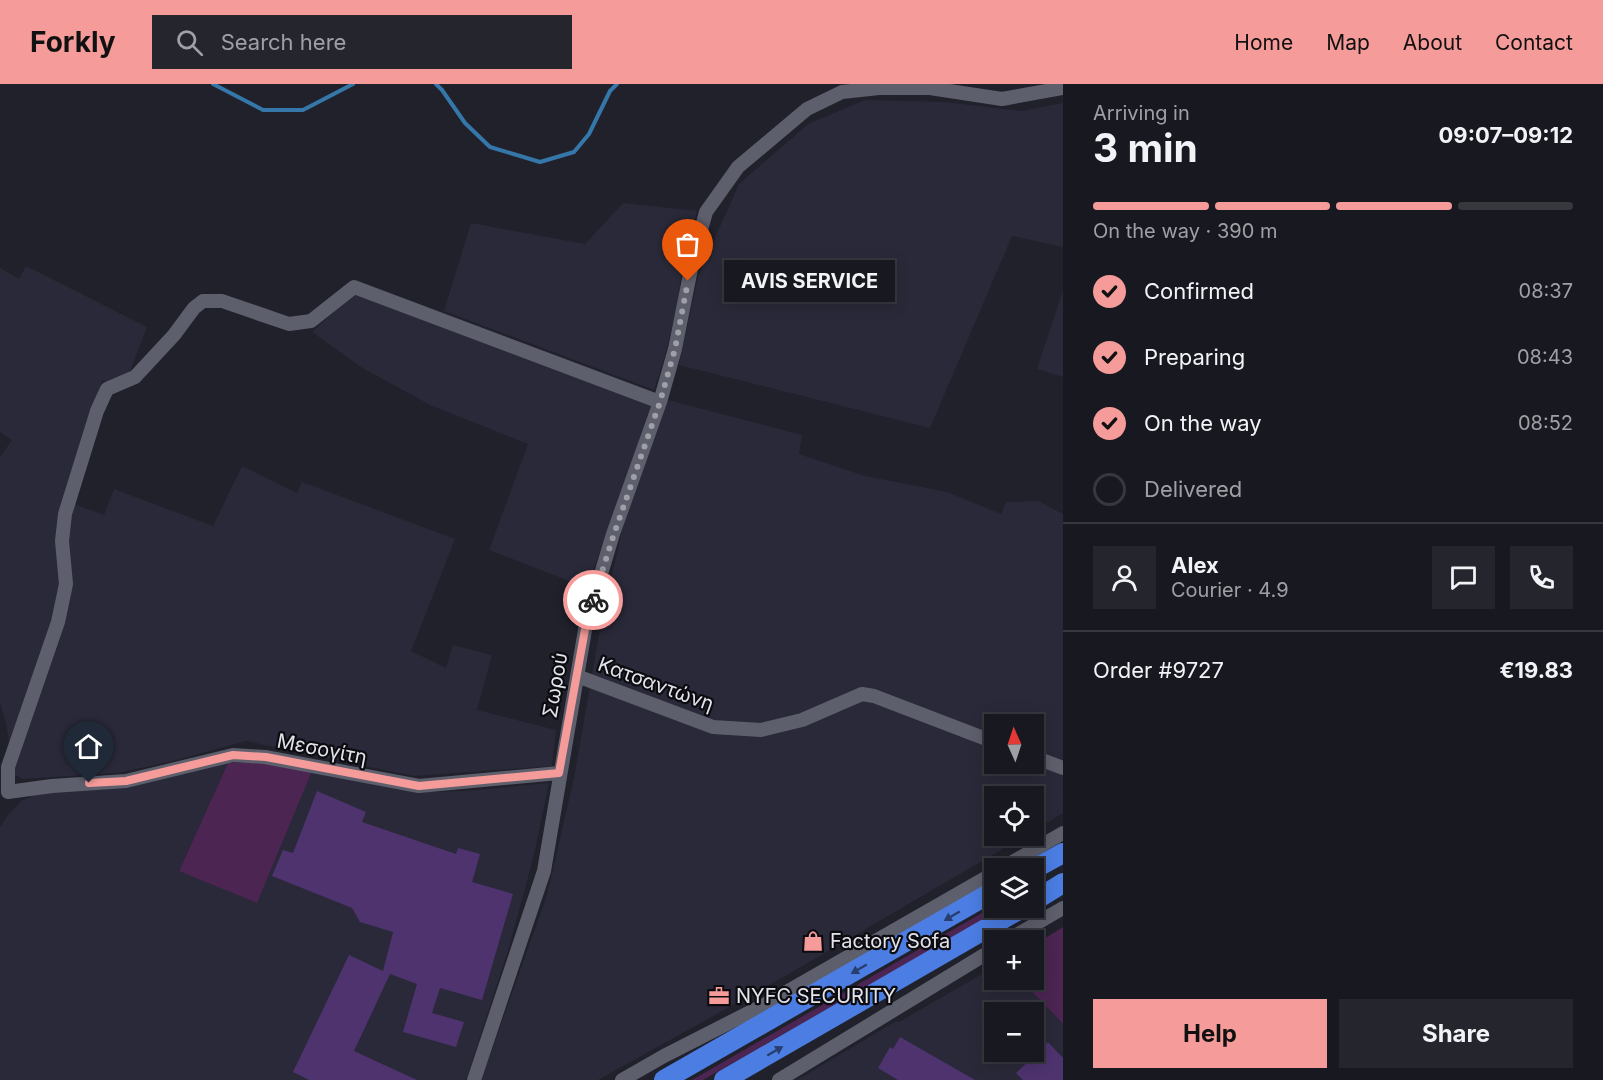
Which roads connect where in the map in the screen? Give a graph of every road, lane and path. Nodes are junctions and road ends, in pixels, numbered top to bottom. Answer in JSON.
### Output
{"nodes":[{"id":1,"x":1063,"y":88,"type":"edge"},
{"id":2,"x":660,"y":402,"type":"junction"},
{"id":3,"x":577,"y":676,"type":"junction"},
{"id":4,"x":984,"y":738,"type":"edge"},
{"id":5,"x":1044,"y":761,"type":"edge"},
{"id":6,"x":1063,"y":768,"type":"edge"},
{"id":7,"x":559,"y":773,"type":"junction"},
{"id":8,"x":4,"y":798,"type":"edge"},
{"id":9,"x":1063,"y":833,"type":"edge"},
{"id":10,"x":1063,"y":853,"type":"edge"},
{"id":11,"x":1019,"y":858,"type":"edge"},
{"id":12,"x":1044,"y":863,"type":"edge"},
{"id":13,"x":984,"y":879,"type":"edge"},
{"id":14,"x":1063,"y":884,"type":"edge"},
{"id":15,"x":1044,"y":895,"type":"edge"},
{"id":16,"x":984,"y":897,"type":"edge"},
{"id":17,"x":1063,"y":908,"type":"edge"},
{"id":18,"x":1005,"y":918,"type":"edge"},
{"id":19,"x":1025,"y":930,"type":"edge"},
{"id":20,"x":984,"y":955,"type":"edge"},
{"id":21,"x":474,"y":1080,"type":"edge"},
{"id":22,"x":622,"y":1080,"type":"edge"},
{"id":23,"x":664,"y":1080,"type":"edge"},
{"id":24,"x":724,"y":1080,"type":"edge"},
{"id":25,"x":779,"y":1080,"type":"edge"}],
"edges":[{"from":1,"to":2,"type":"street","name":"Σωρού"},
{"from":2,"to":3,"type":"street","name":"Σωρού"},
{"from":2,"to":8,"type":"street"},
{"from":3,"to":4,"type":"street","name":"Κατσαντώνη"},
{"from":3,"to":7,"type":"street","name":"Σωρού"},
{"from":5,"to":6,"type":"street"},
{"from":7,"to":8,"type":"street","name":"Μεσογίτη"},
{"from":7,"to":21,"type":"street","name":"Σωρού"},
{"from":9,"to":11,"type":"street"},
{"from":10,"to":12,"type":"highway"},
{"from":13,"to":22,"type":"street"},
{"from":14,"to":15,"type":"highway"},
{"from":16,"to":23,"type":"highway","one_way":true},
{"from":17,"to":19,"type":"street"},
{"from":24,"to":18,"type":"highway","one_way":true},
{"from":20,"to":25,"type":"street"}]}
